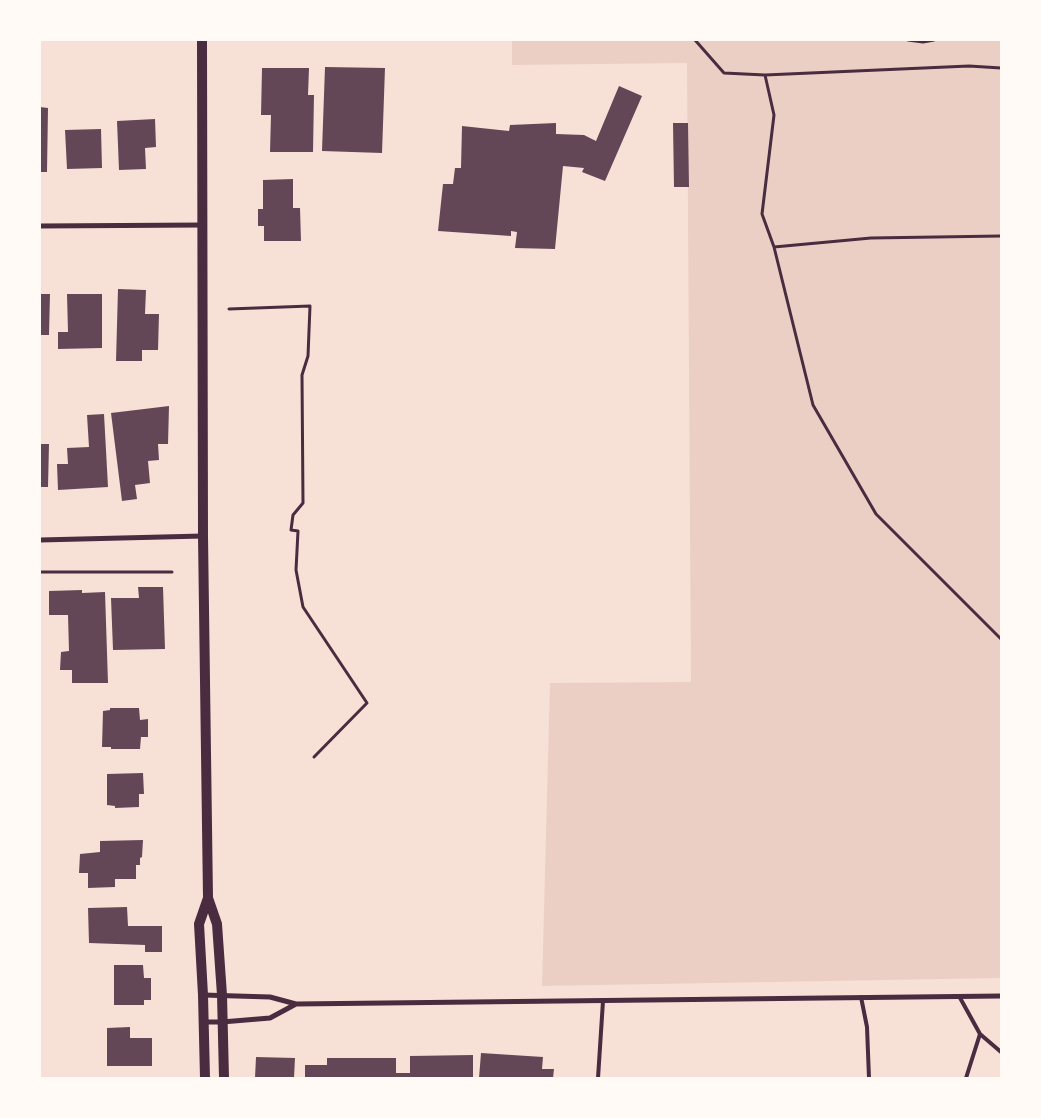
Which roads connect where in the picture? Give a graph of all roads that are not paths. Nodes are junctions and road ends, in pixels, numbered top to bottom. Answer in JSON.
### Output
{"nodes":[{"id":1,"x":202,"y":40,"type":"edge"},
{"id":2,"x":202,"y":225,"type":"junction"},
{"id":3,"x":40,"y":226,"type":"edge"},
{"id":4,"x":203,"y":536,"type":"junction"},
{"id":5,"x":40,"y":540,"type":"edge"},
{"id":6,"x":208,"y":898,"type":"junction"},
{"id":7,"x":203,"y":995,"type":"junction"},
{"id":8,"x":222,"y":995,"type":"junction"},
{"id":9,"x":959,"y":996,"type":"junction"},
{"id":10,"x":1001,"y":996,"type":"edge"},
{"id":11,"x":861,"y":997,"type":"junction"},
{"id":12,"x":603,"y":1001,"type":"junction"},
{"id":13,"x":296,"y":1004,"type":"junction"},
{"id":14,"x":204,"y":1022,"type":"junction"},
{"id":15,"x":222,"y":1022,"type":"junction"},
{"id":16,"x":980,"y":1034,"type":"junction"},
{"id":17,"x":1001,"y":1052,"type":"edge"},
{"id":18,"x":205,"y":1078,"type":"edge"},
{"id":19,"x":224,"y":1078,"type":"edge"},
{"id":20,"x":598,"y":1078,"type":"edge"},
{"id":21,"x":869,"y":1078,"type":"edge"},
{"id":22,"x":966,"y":1078,"type":"edge"}],
"edges":[{"from":1,"to":2,"type":"main road"},
{"from":2,"to":3,"type":"street"},
{"from":2,"to":4,"type":"main road"},
{"from":4,"to":5,"type":"street"},
{"from":4,"to":6,"type":"main road"},
{"from":6,"to":7,"type":"main road"},
{"from":6,"to":8,"type":"main road"},
{"from":7,"to":8,"type":"street"},
{"from":7,"to":14,"type":"main road"},
{"from":8,"to":13,"type":"street"},
{"from":8,"to":15,"type":"main road"},
{"from":9,"to":10,"type":"street"},
{"from":9,"to":11,"type":"street"},
{"from":9,"to":16,"type":"lane"},
{"from":11,"to":12,"type":"street"},
{"from":11,"to":21,"type":"lane"},
{"from":12,"to":13,"type":"street"},
{"from":12,"to":20,"type":"lane"},
{"from":13,"to":15,"type":"street"},
{"from":14,"to":15,"type":"street"},
{"from":14,"to":18,"type":"main road"},
{"from":15,"to":19,"type":"main road"},
{"from":16,"to":17,"type":"lane"},
{"from":16,"to":22,"type":"lane"}]}
